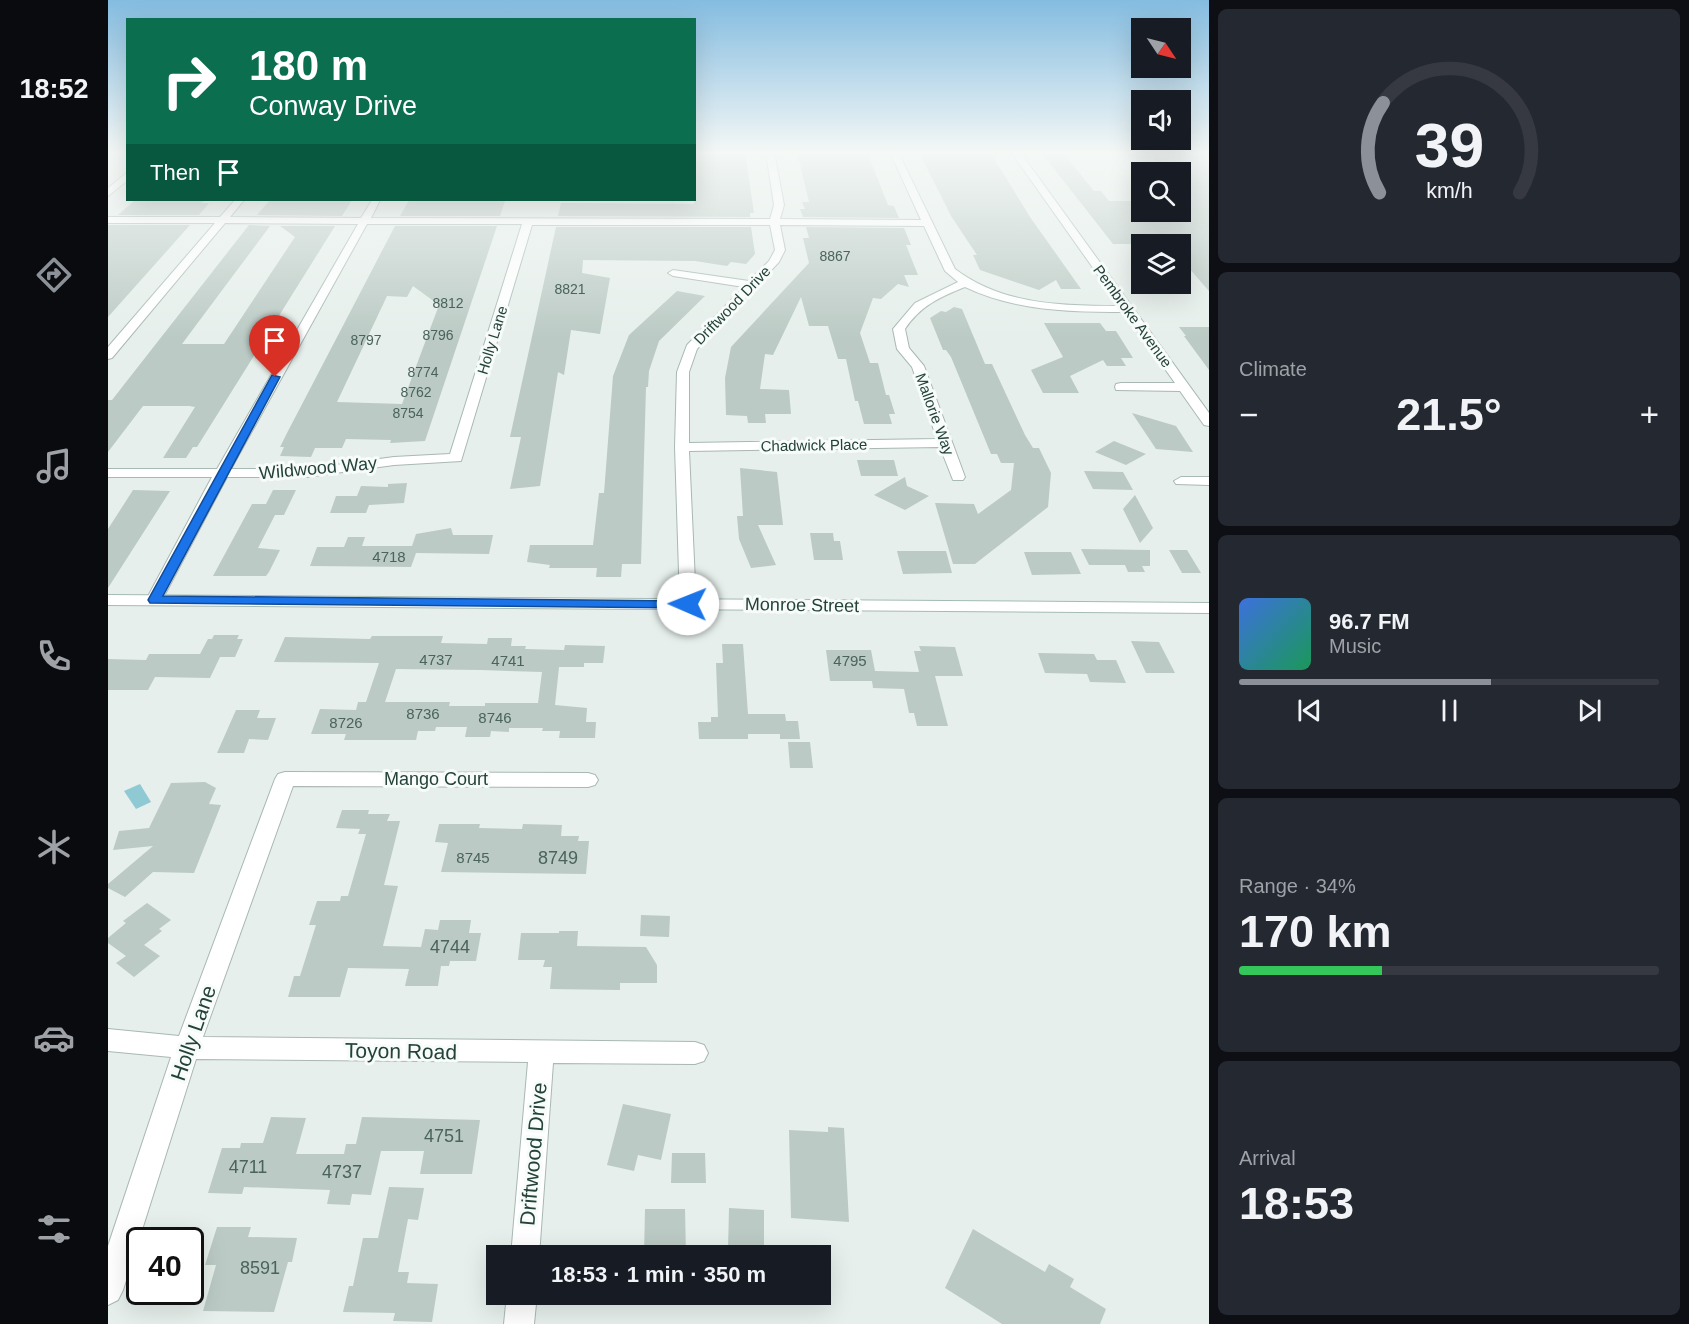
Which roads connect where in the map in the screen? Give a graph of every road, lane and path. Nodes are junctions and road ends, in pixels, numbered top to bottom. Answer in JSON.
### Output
{"nodes":[{"id":1,"x":228,"y":214,"type":"edge"},
{"id":2,"x":367,"y":214,"type":"edge"},
{"id":3,"x":777,"y":214,"type":"edge"},
{"id":4,"x":922,"y":214,"type":"edge"},
{"id":5,"x":1059,"y":214,"type":"edge"},
{"id":6,"x":108,"y":220,"type":"edge"},
{"id":7,"x":222,"y":221,"type":"junction"},
{"id":8,"x":362,"y":221,"type":"junction"},
{"id":9,"x":528,"y":222,"type":"junction"},
{"id":10,"x":774,"y":223,"type":"junction"},
{"id":11,"x":927,"y":224,"type":"junction"},
{"id":12,"x":673,"y":273,"type":"dead end"},
{"id":13,"x":963,"y":284,"type":"junction"},
{"id":14,"x":753,"y":285,"type":"junction"},
{"id":15,"x":1128,"y":309,"type":"junction"},
{"id":16,"x":108,"y":355,"type":"edge"},
{"id":17,"x":1121,"y":387,"type":"dead end"},
{"id":18,"x":1184,"y":387,"type":"junction"},
{"id":19,"x":1209,"y":422,"type":"edge"},
{"id":20,"x":946,"y":443,"type":"junction"},
{"id":21,"x":682,"y":447,"type":"junction"},
{"id":22,"x":456,"y":458,"type":"joint"},
{"id":23,"x":108,"y":473,"type":"edge"},
{"id":24,"x":221,"y":474,"type":"junction"},
{"id":25,"x":958,"y":477,"type":"dead end"},
{"id":26,"x":1181,"y":481,"type":"dead end"},
{"id":27,"x":1209,"y":481,"type":"edge"},
{"id":28,"x":108,"y":600,"type":"edge"},
{"id":29,"x":154,"y":600,"type":"junction"},
{"id":30,"x":688,"y":604,"type":"junction"},
{"id":31,"x":1209,"y":608,"type":"edge"},
{"id":32,"x":285,"y":778,"type":"joint"},
{"id":33,"x":588,"y":780,"type":"dead end"},
{"id":34,"x":108,"y":1040,"type":"edge"},
{"id":35,"x":187,"y":1048,"type":"junction"},
{"id":36,"x":541,"y":1053,"type":"junction"},
{"id":37,"x":694,"y":1053,"type":"dead end"},
{"id":38,"x":526,"y":1245,"type":"edge"},
{"id":39,"x":108,"y":1290,"type":"edge"},
{"id":40,"x":521,"y":1305,"type":"edge"},
{"id":41,"x":519,"y":1324,"type":"edge"}],
"edges":[{"from":1,"to":7,"type":"street"},
{"from":2,"to":8,"type":"street"},
{"from":3,"to":10,"type":"street","name":"Driftwood Drive"},
{"from":4,"to":11,"type":"street"},
{"from":5,"to":15,"type":"street","name":"Pembroke Avenue"},
{"from":6,"to":7,"type":"street"},
{"from":7,"to":8,"type":"street"},
{"from":7,"to":16,"type":"street"},
{"from":8,"to":9,"type":"street"},
{"from":8,"to":24,"type":"street"},
{"from":9,"to":10,"type":"street"},
{"from":9,"to":22,"type":"street","name":"Holly Lane"},
{"from":10,"to":11,"type":"street"},
{"from":10,"to":14,"type":"street","name":"Driftwood Drive"},
{"from":11,"to":13,"type":"street"},
{"from":12,"to":14,"type":"street"},
{"from":13,"to":15,"type":"street"},
{"from":13,"to":20,"type":"street","name":"Mallorie Way"},
{"from":14,"to":21,"type":"street","name":"Driftwood Drive"},
{"from":15,"to":18,"type":"street","name":"Pembroke Avenue"},
{"from":17,"to":18,"type":"street"},
{"from":18,"to":19,"type":"street","name":"Pembroke Avenue"},
{"from":20,"to":21,"type":"street","name":"Chadwick Place"},
{"from":20,"to":25,"type":"street","name":"Mallorie Way"},
{"from":21,"to":30,"type":"street","name":"Driftwood Drive"},
{"from":22,"to":24,"type":"street","name":"Wildwood Way"},
{"from":23,"to":24,"type":"street","name":"Wildwood Way"},
{"from":24,"to":29,"type":"street"},
{"from":26,"to":27,"type":"street"},
{"from":28,"to":29,"type":"street","name":"Monroe Street"},
{"from":29,"to":30,"type":"street","name":"Monroe Street"},
{"from":30,"to":31,"type":"street","name":"Monroe Street"},
{"from":32,"to":33,"type":"street","name":"Mango Court"},
{"from":32,"to":35,"type":"street","name":"Holly Lane"},
{"from":34,"to":35,"type":"street","name":"Toyon Road"},
{"from":35,"to":36,"type":"street","name":"Toyon Road"},
{"from":35,"to":39,"type":"street","name":"Holly Lane"},
{"from":36,"to":37,"type":"street","name":"Toyon Road"},
{"from":36,"to":38,"type":"street","name":"Driftwood Drive"},
{"from":40,"to":41,"type":"street"}]}
